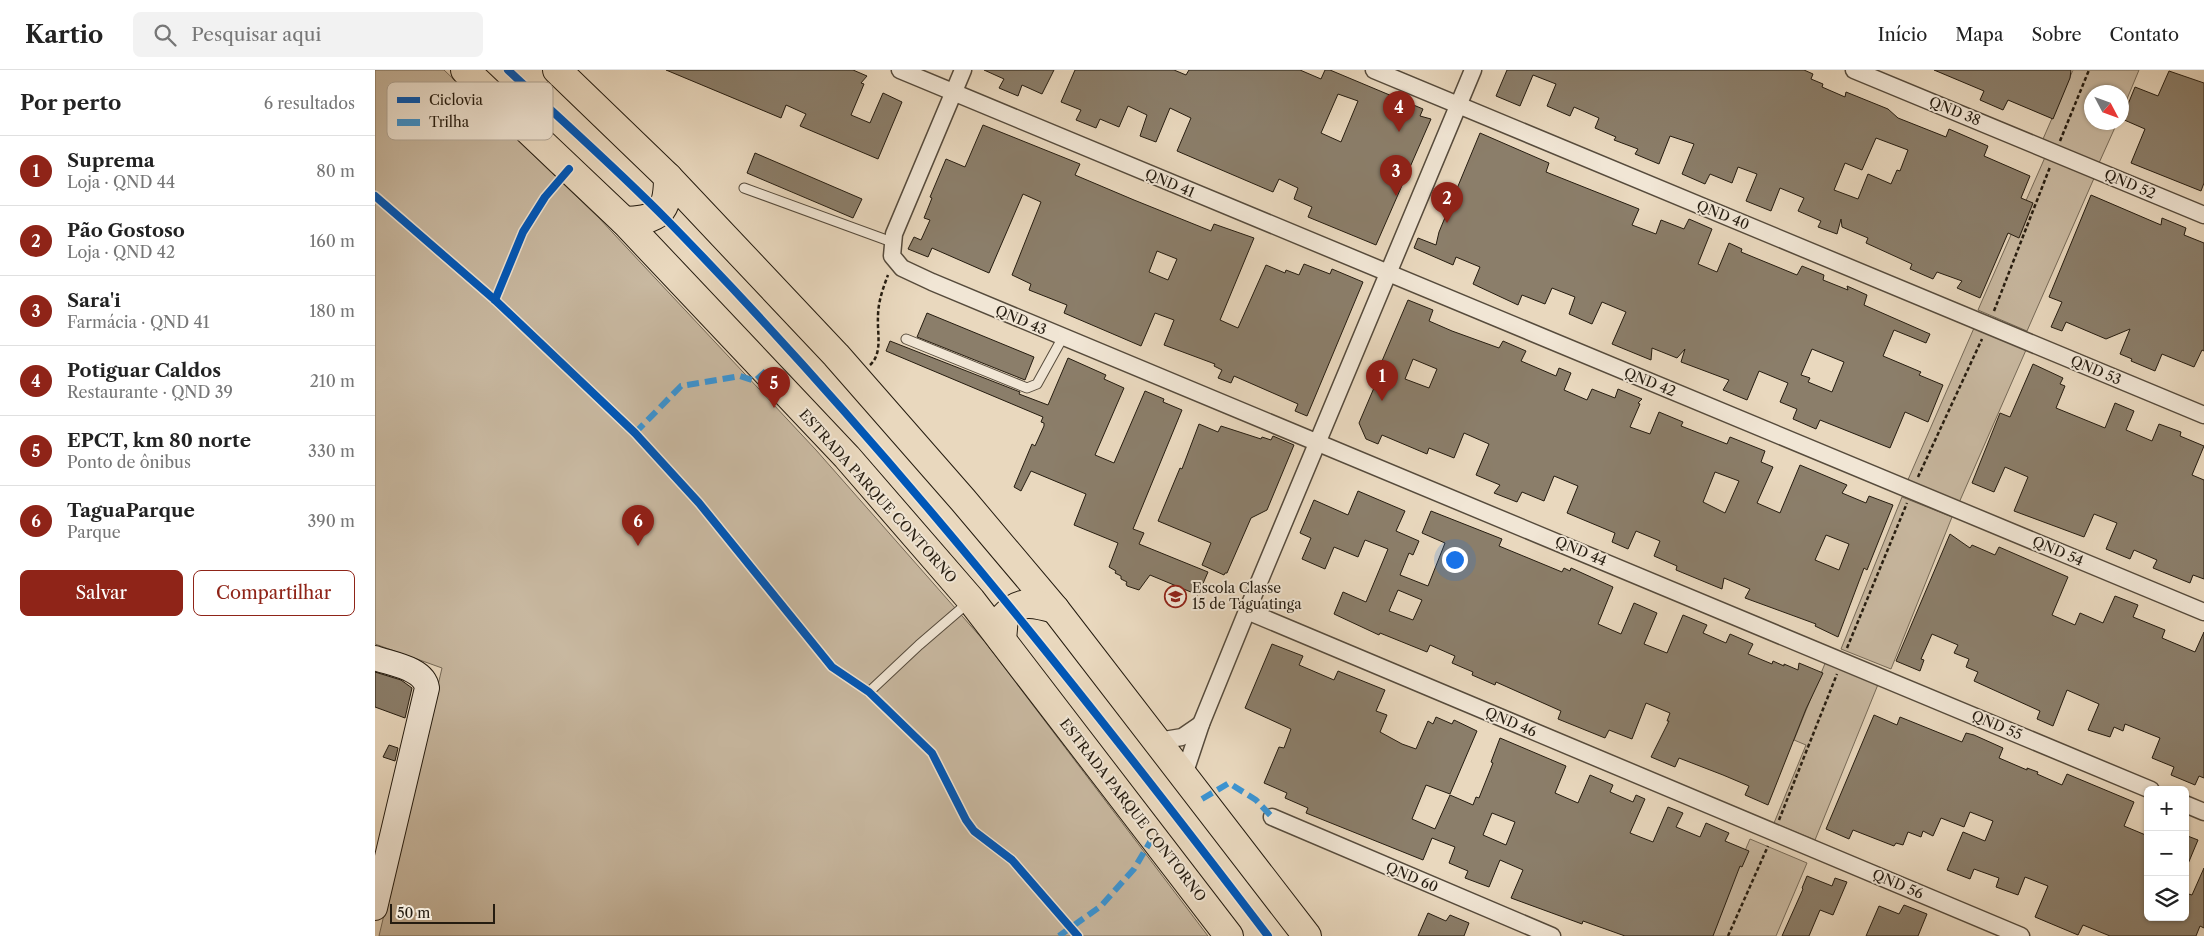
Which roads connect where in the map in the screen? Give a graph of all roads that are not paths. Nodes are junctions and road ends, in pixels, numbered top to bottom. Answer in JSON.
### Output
{"nodes":[{"id":1,"x":465,"y":70,"type":"edge"},
{"id":2,"x":557,"y":70,"type":"edge"},
{"id":3,"x":900,"y":70,"type":"edge"},
{"id":4,"x":963,"y":70,"type":"edge"},
{"id":5,"x":1374,"y":70,"type":"edge"},
{"id":6,"x":1473,"y":70,"type":"edge"},
{"id":7,"x":1854,"y":70,"type":"edge"},
{"id":8,"x":478,"y":82,"type":"edge"},
{"id":9,"x":953,"y":92,"type":"junction"},
{"id":10,"x":1459,"y":106,"type":"junction"},
{"id":11,"x":538,"y":140,"type":"edge"},
{"id":12,"x":2056,"y":153,"type":"joint"},
{"id":13,"x":668,"y":177,"type":"junction"},
{"id":14,"x":744,"y":188,"type":"dead end"},
{"id":15,"x":2204,"y":215,"type":"edge"},
{"id":16,"x":623,"y":221,"type":"junction"},
{"id":17,"x":892,"y":242,"type":"junction"},
{"id":18,"x":1387,"y":273,"type":"junction"},
{"id":19,"x":1988,"y":325,"type":"joint"},
{"id":20,"x":1063,"y":337,"type":"junction"},
{"id":21,"x":906,"y":339,"type":"dead end"},
{"id":22,"x":2204,"y":415,"type":"edge"},
{"id":23,"x":1319,"y":443,"type":"junction"},
{"id":24,"x":1912,"y":490,"type":"joint"},
{"id":25,"x":971,"y":600,"type":"junction"},
{"id":26,"x":1055,"y":609,"type":"junction"},
{"id":27,"x":1247,"y":612,"type":"junction"},
{"id":28,"x":2204,"y":612,"type":"edge"},
{"id":29,"x":1002,"y":640,"type":"junction"},
{"id":30,"x":375,"y":658,"type":"edge"},
{"id":31,"x":1843,"y":660,"type":"joint"},
{"id":32,"x":869,"y":692,"type":"dead end"},
{"id":33,"x":1201,"y":724,"type":"junction"},
{"id":34,"x":1158,"y":741,"type":"junction"},
{"id":35,"x":1184,"y":775,"type":"junction"},
{"id":36,"x":2144,"y":787,"type":"edge"},
{"id":37,"x":2189,"y":806,"type":"edge"},
{"id":38,"x":2204,"y":812,"type":"edge"},
{"id":39,"x":1272,"y":818,"type":"dead end"},
{"id":40,"x":1774,"y":833,"type":"joint"},
{"id":41,"x":375,"y":908,"type":"edge"},
{"id":42,"x":1229,"y":936,"type":"edge"},
{"id":43,"x":1307,"y":936,"type":"edge"},
{"id":44,"x":1552,"y":936,"type":"edge"},
{"id":45,"x":2021,"y":936,"type":"edge"}],
"edges":[{"from":1,"to":8,"type":"highway","name":"ESTRADA PARQUE CONTORNO"},
{"from":2,"to":13,"type":"highway"},
{"from":3,"to":9,"type":"street","name":"QND 41"},
{"from":4,"to":9,"type":"street"},
{"from":5,"to":10,"type":"street","name":"QND 40"},
{"from":6,"to":10,"type":"street"},
{"from":7,"to":12,"type":"street","name":"QND 38"},
{"from":9,"to":17,"type":"street"},
{"from":9,"to":18,"type":"street","name":"QND 41"},
{"from":10,"to":18,"type":"street"},
{"from":10,"to":19,"type":"street","name":"QND 40"},
{"from":11,"to":16,"type":"highway","name":"ESTRADA PARQUE CONTORNO"},
{"from":12,"to":15,"type":"street","name":"QND 52"},
{"from":13,"to":16,"type":"highway"},
{"from":13,"to":26,"type":"highway"},
{"from":14,"to":17,"type":"lane"},
{"from":16,"to":25,"type":"highway","name":"ESTRADA PARQUE CONTORNO"},
{"from":17,"to":20,"type":"street","name":"QND 43"},
{"from":18,"to":23,"type":"street"},
{"from":18,"to":24,"type":"street","name":"QND 42"},
{"from":19,"to":22,"type":"street","name":"QND 53"},
{"from":20,"to":21,"type":"lane"},
{"from":20,"to":23,"type":"street","name":"QND 43"},
{"from":23,"to":27,"type":"street"},
{"from":23,"to":31,"type":"street","name":"QND 44"},
{"from":24,"to":28,"type":"street","name":"QND 54"},
{"from":25,"to":29,"type":"highway","name":"ESTRADA PARQUE CONTORNO"},
{"from":25,"to":32,"type":"lane"},
{"from":26,"to":29,"type":"highway"},
{"from":26,"to":34,"type":"highway"},
{"from":27,"to":33,"type":"street"},
{"from":27,"to":40,"type":"street","name":"QND 46"},
{"from":29,"to":42,"type":"highway","name":"ESTRADA PARQUE CONTORNO"},
{"from":30,"to":41,"type":"street"},
{"from":31,"to":36,"type":"street","name":"QND 55"},
{"from":33,"to":34,"type":"street"},
{"from":33,"to":35,"type":"street"},
{"from":34,"to":35,"type":"highway"},
{"from":35,"to":43,"type":"highway"},
{"from":37,"to":38,"type":"street"},
{"from":39,"to":44,"type":"street","name":"QND 60"},
{"from":40,"to":45,"type":"street","name":"QND 56"}]}
